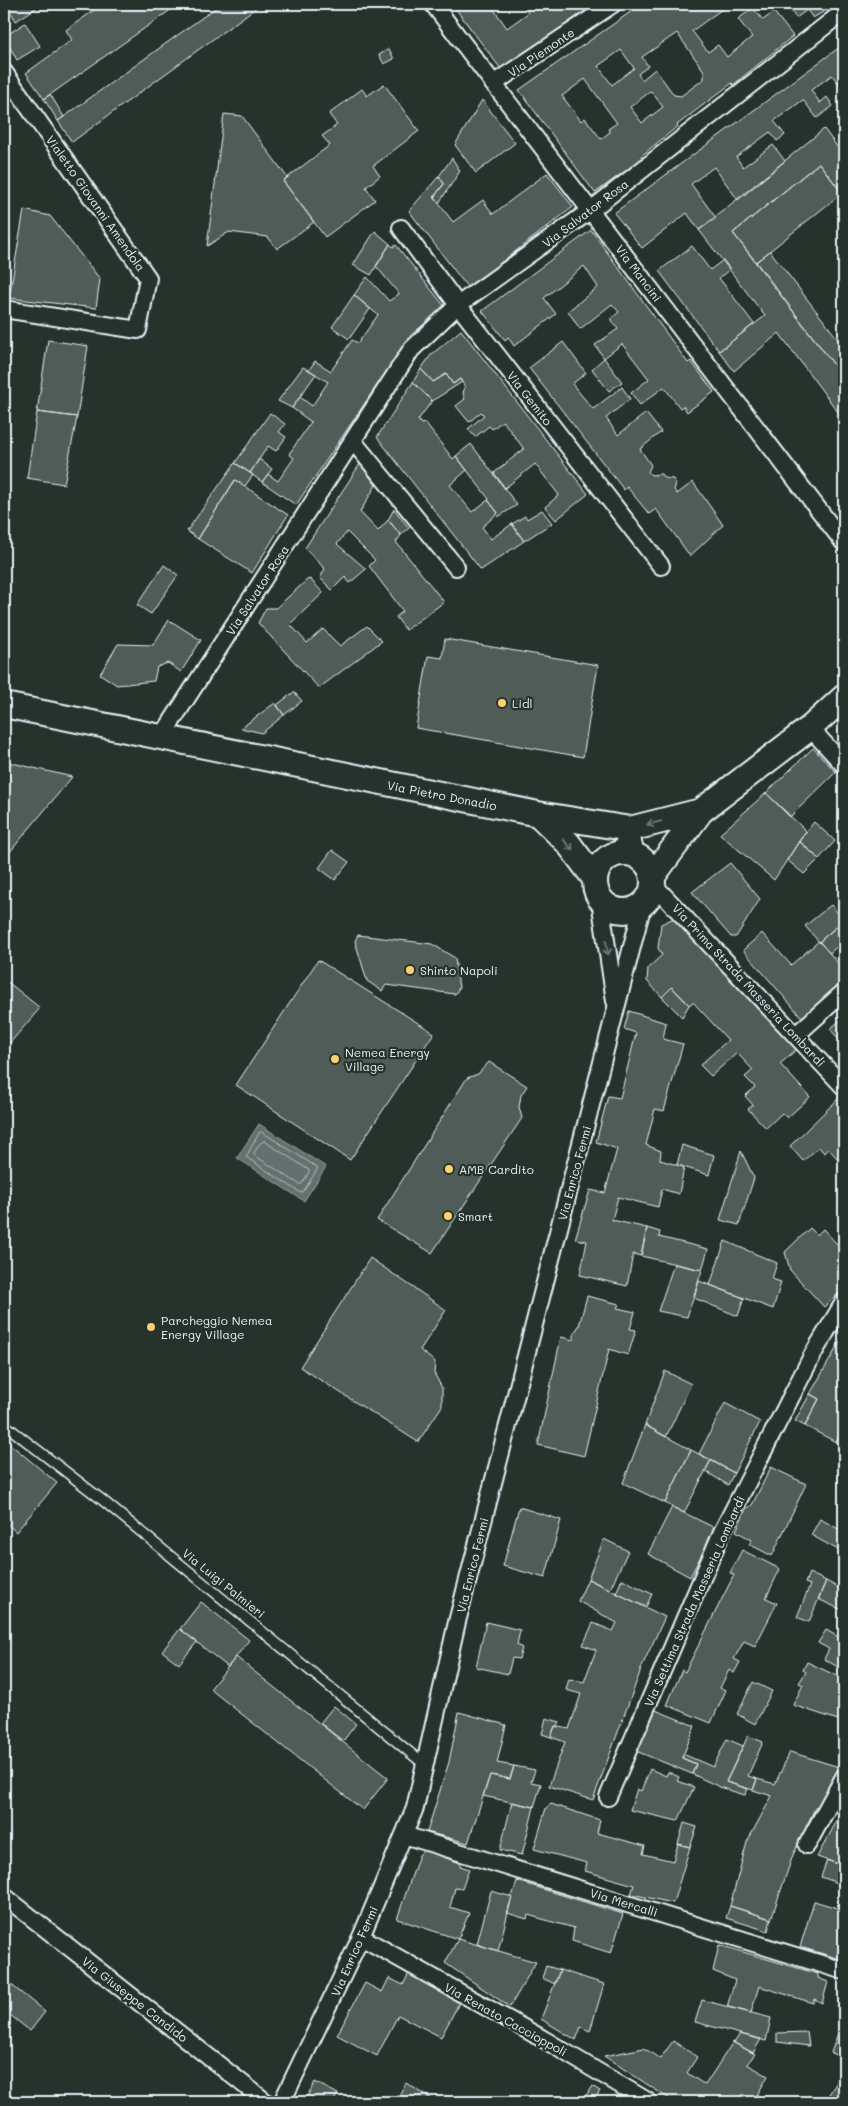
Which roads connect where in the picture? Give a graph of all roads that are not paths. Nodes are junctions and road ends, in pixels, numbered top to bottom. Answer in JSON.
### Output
{"nodes":[{"id":1,"x":433,"y":4,"type":"edge"},
{"id":2,"x":614,"y":4,"type":"edge"},
{"id":3,"x":844,"y":11,"type":"edge"},
{"id":4,"x":4,"y":72,"type":"edge"},
{"id":5,"x":493,"y":84,"type":"junction"},
{"id":6,"x":591,"y":210,"type":"junction"},
{"id":7,"x":401,"y":228,"type":"dead end"},
{"id":8,"x":458,"y":305,"type":"junction"},
{"id":9,"x":4,"y":309,"type":"edge"},
{"id":10,"x":353,"y":441,"type":"junction"},
{"id":11,"x":844,"y":543,"type":"edge"},
{"id":12,"x":661,"y":566,"type":"dead end"},
{"id":13,"x":456,"y":568,"type":"dead end"},
{"id":14,"x":844,"y":697,"type":"edge"},
{"id":15,"x":4,"y":705,"type":"edge"},
{"id":16,"x":810,"y":728,"type":"junction"},
{"id":17,"x":161,"y":738,"type":"junction"},
{"id":18,"x":844,"y":765,"type":"edge"},
{"id":19,"x":701,"y":811,"type":"junction"},
{"id":20,"x":538,"y":814,"type":"junction"},
{"id":21,"x":630,"y":829,"type":"junction"},
{"id":22,"x":627,"y":854,"type":"junction"},
{"id":23,"x":650,"y":888,"type":"junction"},
{"id":24,"x":598,"y":889,"type":"junction"},
{"id":25,"x":844,"y":992,"type":"edge"},
{"id":26,"x":617,"y":1011,"type":"junction"},
{"id":27,"x":796,"y":1035,"type":"junction"},
{"id":28,"x":844,"y":1087,"type":"edge"},
{"id":29,"x":844,"y":1302,"type":"edge"},
{"id":30,"x":4,"y":1424,"type":"edge"},
{"id":31,"x":425,"y":1765,"type":"junction"},
{"id":32,"x":844,"y":1777,"type":"edge"},
{"id":33,"x":608,"y":1797,"type":"dead end"},
{"id":34,"x":404,"y":1835,"type":"junction"},
{"id":35,"x":807,"y":1845,"type":"dead end"},
{"id":36,"x":4,"y":1896,"type":"edge"},
{"id":37,"x":361,"y":1937,"type":"junction"},
{"id":38,"x":844,"y":1972,"type":"edge"},
{"id":39,"x":266,"y":2102,"type":"edge"},
{"id":40,"x":282,"y":2102,"type":"edge"},
{"id":41,"x":649,"y":2102,"type":"edge"}],
"edges":[{"from":1,"to":5,"type":"street","name":"Via Mancini"},
{"from":2,"to":5,"type":"street","name":"Via Piemonte"},
{"from":3,"to":6,"type":"street","name":"Via Salvator Rosa"},
{"from":4,"to":9,"type":"street","name":"Vialetto Giovanni Amendola"},
{"from":5,"to":6,"type":"street","name":"Via Mancini"},
{"from":6,"to":8,"type":"street","name":"Via Salvator Rosa"},
{"from":6,"to":11,"type":"street","name":"Via Mancini"},
{"from":7,"to":8,"type":"street","name":"Via Gemito"},
{"from":8,"to":10,"type":"street","name":"Via Salvator Rosa"},
{"from":8,"to":12,"type":"street","name":"Via Gemito"},
{"from":10,"to":13,"type":"street"},
{"from":10,"to":17,"type":"street","name":"Via Salvator Rosa"},
{"from":14,"to":16,"type":"main road","name":"Via Pietro Donadio"},
{"from":15,"to":17,"type":"main road","name":"Via Pietro Donadio"},
{"from":16,"to":18,"type":"street"},
{"from":16,"to":19,"type":"main road","name":"Via Pietro Donadio"},
{"from":17,"to":20,"type":"main road","name":"Via Pietro Donadio"},
{"from":19,"to":21,"type":"main road","name":"Via Pietro Donadio","one_way":true},
{"from":19,"to":23,"type":"main road"},
{"from":20,"to":21,"type":"main road","name":"Via Pietro Donadio"},
{"from":20,"to":24,"type":"main road","one_way":true},
{"from":21,"to":22,"type":"street"},
{"from":22,"to":23,"type":"main road"},
{"from":22,"to":24,"type":"main road"},
{"from":23,"to":24,"type":"main road"},
{"from":23,"to":26,"type":"street","name":"Via Enrico Fermi"},
{"from":23,"to":27,"type":"street","name":"Via Prima Strada Masseria Lombardi"},
{"from":24,"to":26,"type":"street","name":"Via Enrico Fermi","one_way":true},
{"from":25,"to":27,"type":"street"},
{"from":26,"to":31,"type":"street","name":"Via Enrico Fermi"},
{"from":27,"to":28,"type":"street","name":"Via Prima Strada Masseria Lombardi"},
{"from":29,"to":33,"type":"street","name":"Via Settima Strada Masseria Lombardi"},
{"from":30,"to":31,"type":"lane","name":"Via Luigi Palmieri"},
{"from":31,"to":34,"type":"street","name":"Via Enrico Fermi"},
{"from":32,"to":35,"type":"street"},
{"from":34,"to":37,"type":"street","name":"Via Enrico Fermi"},
{"from":34,"to":38,"type":"street","name":"Via Mercalli"},
{"from":36,"to":39,"type":"street","name":"Via Giuseppe Candido"},
{"from":37,"to":40,"type":"street","name":"Via Enrico Fermi"},
{"from":37,"to":41,"type":"street","name":"Via Renato Caccioppoli"}]}
